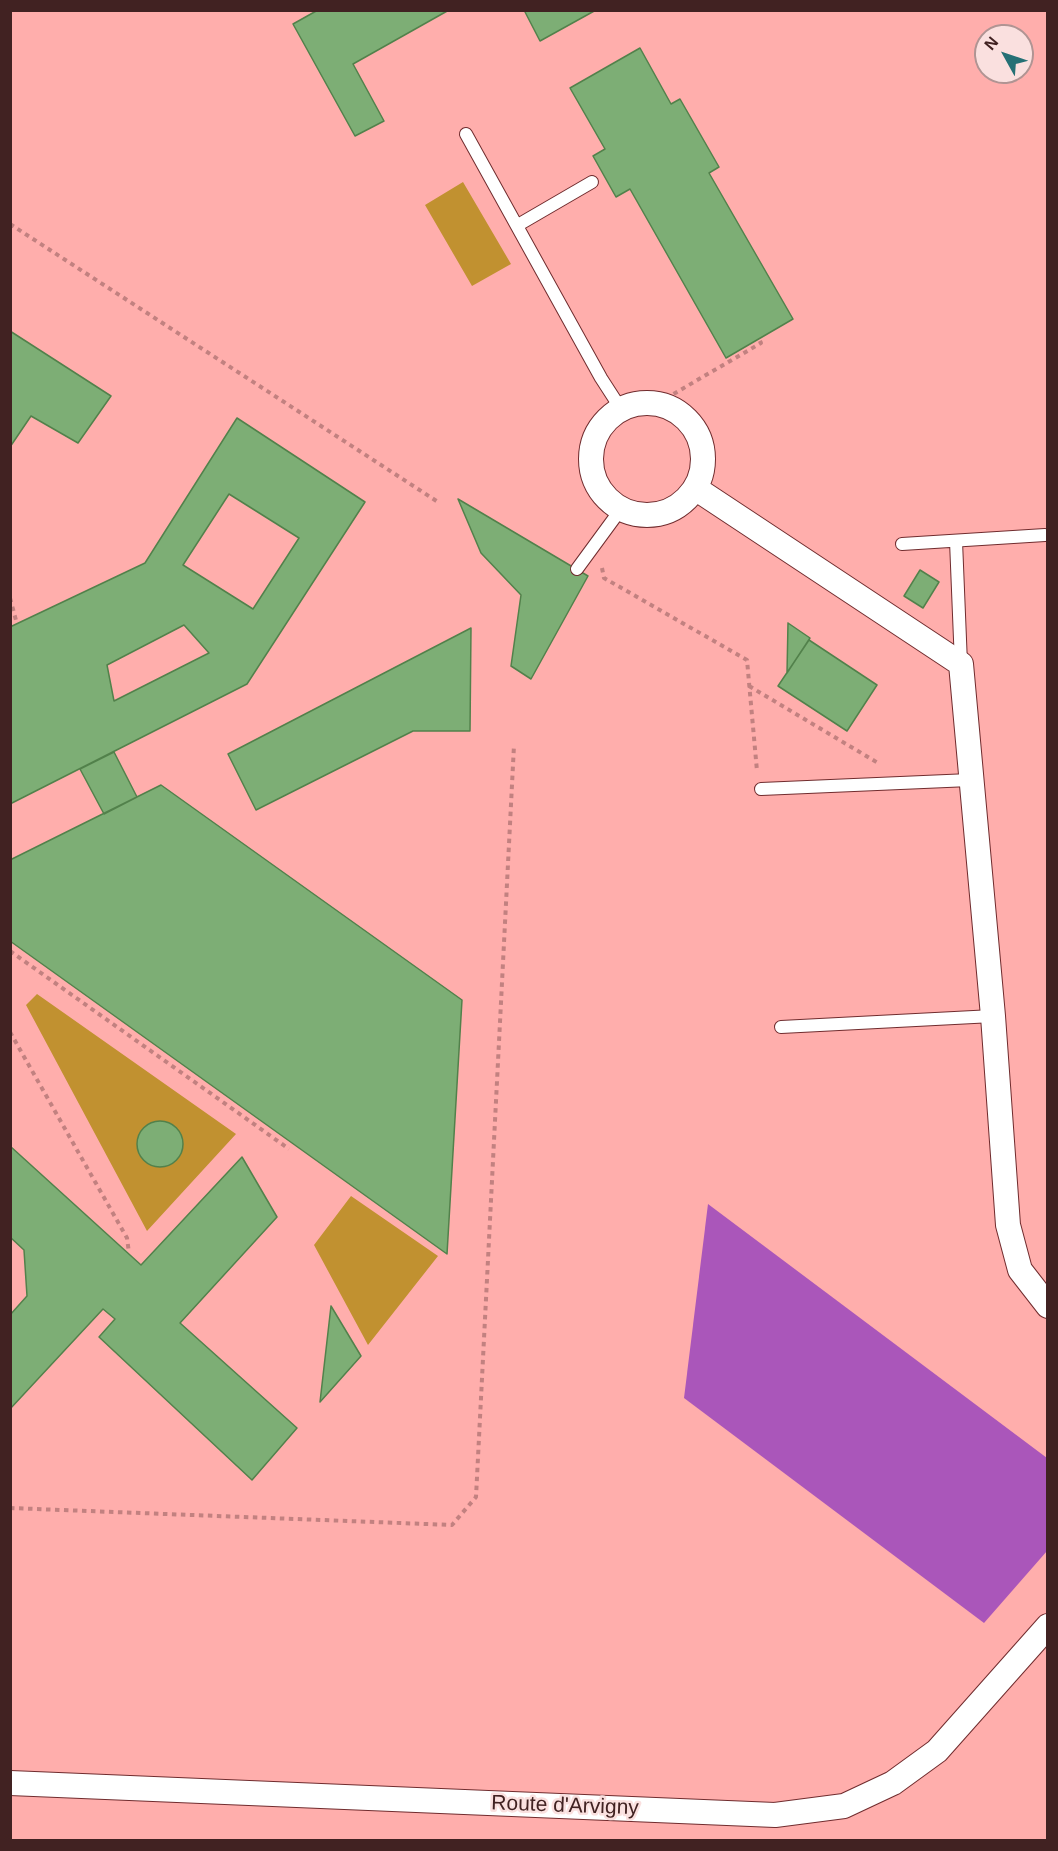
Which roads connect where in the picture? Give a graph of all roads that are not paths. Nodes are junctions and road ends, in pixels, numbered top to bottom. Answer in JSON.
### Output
{"nodes":[{"id":1,"x":466,"y":134,"type":"dead end"},
{"id":2,"x":592,"y":182,"type":"dead end"},
{"id":3,"x":518,"y":225,"type":"junction"},
{"id":4,"x":621,"y":409,"type":"junction"},
{"id":5,"x":694,"y":488,"type":"junction"},
{"id":6,"x":621,"y":509,"type":"junction"},
{"id":7,"x":1045,"y":536,"type":"dead end"},
{"id":8,"x":956,"y":541,"type":"junction"},
{"id":9,"x":902,"y":544,"type":"dead end"},
{"id":10,"x":577,"y":569,"type":"dead end"},
{"id":11,"x":961,"y":664,"type":"junction"},
{"id":12,"x":970,"y":780,"type":"junction"},
{"id":13,"x":761,"y":789,"type":"road end"},
{"id":14,"x":993,"y":1016,"type":"junction"},
{"id":15,"x":782,"y":1027,"type":"dead end"},
{"id":16,"x":1047,"y":1306,"type":"edge"},
{"id":17,"x":1047,"y":1626,"type":"edge"},
{"id":18,"x":10,"y":1783,"type":"edge"}],
"edges":[{"from":1,"to":3,"type":"lane"},
{"from":2,"to":3,"type":"lane"},
{"from":3,"to":4,"type":"lane"},
{"from":4,"to":5,"type":"street"},
{"from":4,"to":6,"type":"street"},
{"from":5,"to":6,"type":"street"},
{"from":5,"to":11,"type":"street"},
{"from":6,"to":10,"type":"lane"},
{"from":7,"to":8,"type":"lane"},
{"from":8,"to":9,"type":"lane"},
{"from":8,"to":11,"type":"lane"},
{"from":11,"to":12,"type":"street"},
{"from":12,"to":13,"type":"lane"},
{"from":12,"to":14,"type":"street"},
{"from":14,"to":15,"type":"lane"},
{"from":14,"to":16,"type":"street"},
{"from":17,"to":18,"type":"street","name":"Route d'Arvigny"}]}
